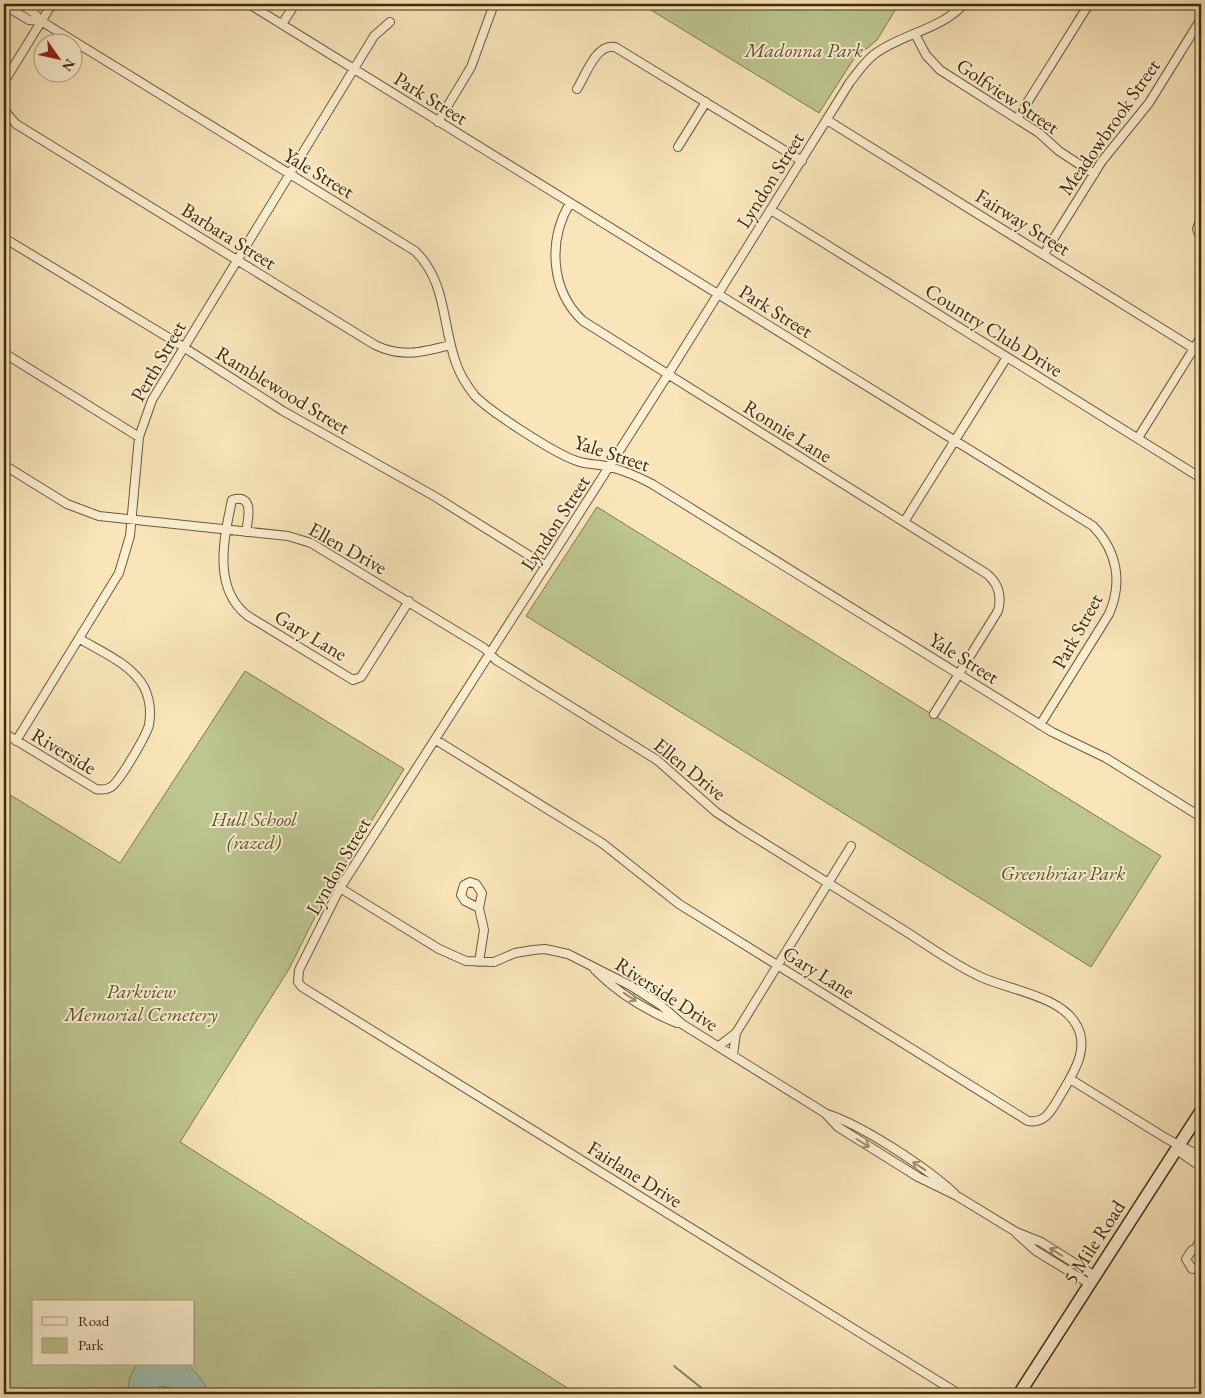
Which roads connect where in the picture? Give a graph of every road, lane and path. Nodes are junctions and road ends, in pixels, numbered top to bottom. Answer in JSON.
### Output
{"nodes":[{"id":1,"x":20,"y":4,"type":"edge"},
{"id":2,"x":52,"y":4,"type":"edge"},
{"id":3,"x":249,"y":4,"type":"edge"},
{"id":4,"x":295,"y":4,"type":"edge"},
{"id":5,"x":494,"y":4,"type":"edge"},
{"id":6,"x":964,"y":4,"type":"edge"},
{"id":7,"x":1089,"y":4,"type":"edge"},
{"id":8,"x":4,"y":5,"type":"edge"},
{"id":9,"x":1201,"y":19,"type":"edge"},
{"id":10,"x":41,"y":21,"type":"junction"},
{"id":11,"x":390,"y":22,"type":"dead end"},
{"id":12,"x":282,"y":24,"type":"junction"},
{"id":13,"x":915,"y":34,"type":"junction"},
{"id":14,"x":354,"y":69,"type":"junction"},
{"id":15,"x":4,"y":82,"type":"edge"},
{"id":16,"x":577,"y":89,"type":"dead end"},
{"id":17,"x":706,"y":102,"type":"junction"},
{"id":18,"x":4,"y":110,"type":"edge"},
{"id":19,"x":1017,"y":119,"type":"junction"},
{"id":20,"x":827,"y":120,"type":"junction"},
{"id":21,"x":438,"y":122,"type":"junction"},
{"id":22,"x":678,"y":147,"type":"dead end"},
{"id":23,"x":802,"y":161,"type":"junction"},
{"id":24,"x":1094,"y":174,"type":"junction"},
{"id":25,"x":290,"y":175,"type":"junction"},
{"id":26,"x":570,"y":203,"type":"junction"},
{"id":27,"x":770,"y":210,"type":"junction"},
{"id":28,"x":1201,"y":218,"type":"edge"},
{"id":29,"x":4,"y":238,"type":"edge"},
{"id":30,"x":1201,"y":240,"type":"edge"},
{"id":31,"x":1044,"y":254,"type":"junction"},
{"id":32,"x":237,"y":260,"type":"junction"},
{"id":33,"x":719,"y":294,"type":"junction"},
{"id":34,"x":1201,"y":337,"type":"edge"},
{"id":35,"x":450,"y":345,"type":"junction"},
{"id":36,"x":183,"y":347,"type":"junction"},
{"id":37,"x":1198,"y":351,"type":"edge"},
{"id":38,"x":4,"y":353,"type":"edge"},
{"id":39,"x":1007,"y":357,"type":"junction"},
{"id":40,"x":668,"y":376,"type":"junction"},
{"id":41,"x":139,"y":437,"type":"junction"},
{"id":42,"x":1138,"y":438,"type":"junction"},
{"id":43,"x":955,"y":440,"type":"junction"},
{"id":44,"x":4,"y":465,"type":"edge"},
{"id":45,"x":610,"y":467,"type":"junction"},
{"id":46,"x":1201,"y":478,"type":"edge"},
{"id":47,"x":131,"y":521,"type":"junction"},
{"id":48,"x":904,"y":522,"type":"junction"},
{"id":49,"x":226,"y":530,"type":"junction"},
{"id":50,"x":246,"y":532,"type":"junction"},
{"id":51,"x":546,"y":566,"type":"junction"},
{"id":52,"x":409,"y":601,"type":"junction"},
{"id":53,"x":80,"y":639,"type":"junction"},
{"id":54,"x":491,"y":653,"type":"junction"},
{"id":55,"x":959,"y":674,"type":"junction"},
{"id":56,"x":934,"y":714,"type":"dead end"},
{"id":57,"x":1040,"y":725,"type":"junction"},
{"id":58,"x":4,"y":733,"type":"edge"},
{"id":59,"x":436,"y":740,"type":"junction"},
{"id":60,"x":16,"y":741,"type":"junction"},
{"id":61,"x":1201,"y":817,"type":"edge"},
{"id":62,"x":851,"y":846,"type":"dead end"},
{"id":63,"x":828,"y":883,"type":"junction"},
{"id":64,"x":340,"y":888,"type":"junction"},
{"id":65,"x":479,"y":908,"type":"dead end"},
{"id":66,"x":479,"y":962,"type":"junction"},
{"id":67,"x":777,"y":965,"type":"junction"},
{"id":68,"x":298,"y":977,"type":"joint"},
{"id":69,"x":736,"y":1033,"type":"junction"},
{"id":70,"x":719,"y":1046,"type":"junction"},
{"id":71,"x":733,"y":1055,"type":"junction"},
{"id":72,"x":1070,"y":1079,"type":"junction"},
{"id":73,"x":1201,"y":1110,"type":"edge"},
{"id":74,"x":1178,"y":1146,"type":"junction"},
{"id":75,"x":1201,"y":1157,"type":"edge"},
{"id":76,"x":1201,"y":1167,"type":"edge"},
{"id":77,"x":1201,"y":1236,"type":"edge"},
{"id":78,"x":1199,"y":1250,"type":"edge"},
{"id":79,"x":1201,"y":1268,"type":"edge"},
{"id":80,"x":1092,"y":1280,"type":"junction"},
{"id":81,"x":959,"y":1394,"type":"edge"},
{"id":82,"x":1019,"y":1394,"type":"edge"}],
"edges":[{"from":1,"to":10,"type":"street","name":"Yale Street"},
{"from":2,"to":10,"type":"street"},
{"from":3,"to":12,"type":"street","name":"Park Street"},
{"from":4,"to":12,"type":"street"},
{"from":5,"to":21,"type":"street"},
{"from":6,"to":13,"type":"street","name":"Lyndon Street"},
{"from":7,"to":19,"type":"street"},
{"from":8,"to":10,"type":"street","name":"Yale Street"},
{"from":9,"to":24,"type":"street","name":"Meadowbrook Street"},
{"from":10,"to":15,"type":"street"},
{"from":10,"to":25,"type":"street","name":"Yale Street"},
{"from":11,"to":14,"type":"street","name":"Perth Street"},
{"from":12,"to":14,"type":"street","name":"Park Street"},
{"from":13,"to":19,"type":"street","name":"Golfview Street"},
{"from":13,"to":20,"type":"street","name":"Lyndon Street"},
{"from":14,"to":21,"type":"street","name":"Park Street"},
{"from":14,"to":25,"type":"street","name":"Perth Street"},
{"from":16,"to":17,"type":"street"},
{"from":17,"to":22,"type":"street"},
{"from":17,"to":23,"type":"street"},
{"from":18,"to":32,"type":"street","name":"Barbara Street"},
{"from":19,"to":24,"type":"street","name":"Golfview Street"},
{"from":20,"to":23,"type":"street","name":"Lyndon Street"},
{"from":20,"to":31,"type":"street","name":"Fairway Street"},
{"from":21,"to":26,"type":"street","name":"Park Street"},
{"from":23,"to":27,"type":"street","name":"Lyndon Street"},
{"from":24,"to":31,"type":"street","name":"Meadowbrook Street"},
{"from":25,"to":32,"type":"street","name":"Perth Street"},
{"from":25,"to":35,"type":"street","name":"Yale Street"},
{"from":26,"to":33,"type":"street","name":"Park Street"},
{"from":26,"to":40,"type":"street","name":"Ronnie Lane"},
{"from":27,"to":33,"type":"street","name":"Lyndon Street"},
{"from":27,"to":39,"type":"street","name":"Country Club Drive"},
{"from":28,"to":30,"type":"street"},
{"from":29,"to":36,"type":"street","name":"Ramblewood Street"},
{"from":31,"to":37,"type":"street","name":"Fairway Street"},
{"from":32,"to":35,"type":"street","name":"Barbara Street"},
{"from":32,"to":36,"type":"street","name":"Perth Street"},
{"from":33,"to":40,"type":"street","name":"Lyndon Street"},
{"from":33,"to":43,"type":"street","name":"Park Street"},
{"from":34,"to":37,"type":"street"},
{"from":35,"to":45,"type":"street","name":"Yale Street"},
{"from":36,"to":41,"type":"street","name":"Perth Street"},
{"from":36,"to":51,"type":"street","name":"Ramblewood Street"},
{"from":37,"to":42,"type":"street"},
{"from":38,"to":41,"type":"street"},
{"from":39,"to":42,"type":"street","name":"Country Club Drive"},
{"from":39,"to":43,"type":"street"},
{"from":40,"to":45,"type":"street","name":"Lyndon Street"},
{"from":40,"to":48,"type":"street","name":"Ronnie Lane"},
{"from":41,"to":47,"type":"street","name":"Perth Street"},
{"from":42,"to":46,"type":"street","name":"Country Club Drive"},
{"from":43,"to":48,"type":"street"},
{"from":43,"to":57,"type":"street","name":"Park Street"},
{"from":44,"to":47,"type":"street","name":"Ellen Drive"},
{"from":45,"to":51,"type":"street","name":"Lyndon Street"},
{"from":45,"to":55,"type":"street","name":"Yale Street"},
{"from":47,"to":49,"type":"street","name":"Ellen Drive"},
{"from":47,"to":53,"type":"street","name":"Perth Street"},
{"from":48,"to":55,"type":"street","name":"Ronnie Lane"},
{"from":49,"to":50,"type":"street","name":"Ellen Drive"},
{"from":49,"to":50,"type":"street"},
{"from":49,"to":52,"type":"street","name":"Gary Lane"},
{"from":50,"to":52,"type":"street","name":"Ellen Drive"},
{"from":51,"to":54,"type":"street","name":"Lyndon Street"},
{"from":52,"to":54,"type":"street","name":"Ellen Drive"},
{"from":53,"to":60,"type":"street","name":"Perth Street"},
{"from":53,"to":60,"type":"street","name":"Riverside"},
{"from":54,"to":59,"type":"street","name":"Lyndon Street"},
{"from":54,"to":63,"type":"street","name":"Ellen Drive"},
{"from":55,"to":56,"type":"street","name":"Ronnie Lane"},
{"from":55,"to":57,"type":"street","name":"Yale Street"},
{"from":57,"to":61,"type":"street","name":"Yale Street"},
{"from":58,"to":60,"type":"street"},
{"from":59,"to":64,"type":"street","name":"Lyndon Street"},
{"from":59,"to":67,"type":"street","name":"Gary Lane"},
{"from":62,"to":63,"type":"street"},
{"from":63,"to":67,"type":"street"},
{"from":63,"to":72,"type":"street","name":"Ellen Drive"},
{"from":64,"to":66,"type":"street","name":"Riverside Drive"},
{"from":64,"to":68,"type":"street","name":"Lyndon Street"},
{"from":65,"to":66,"type":"street"},
{"from":66,"to":70,"type":"street","name":"Riverside Drive"},
{"from":67,"to":69,"type":"street"},
{"from":67,"to":72,"type":"street","name":"Gary Lane"},
{"from":68,"to":81,"type":"street","name":"Fairlane Drive"},
{"from":69,"to":70,"type":"street"},
{"from":69,"to":71,"type":"street"},
{"from":70,"to":71,"type":"street","name":"Riverside Drive"},
{"from":71,"to":80,"type":"street","name":"Riverside Drive"},
{"from":72,"to":74,"type":"street"},
{"from":73,"to":74,"type":"main road","name":"5 Mile Road"},
{"from":74,"to":75,"type":"street"},
{"from":74,"to":76,"type":"street"},
{"from":74,"to":80,"type":"main road","name":"5 Mile Road"},
{"from":77,"to":78,"type":"street"},
{"from":78,"to":79,"type":"street"},
{"from":80,"to":82,"type":"main road","name":"5 Mile Road"}]}
